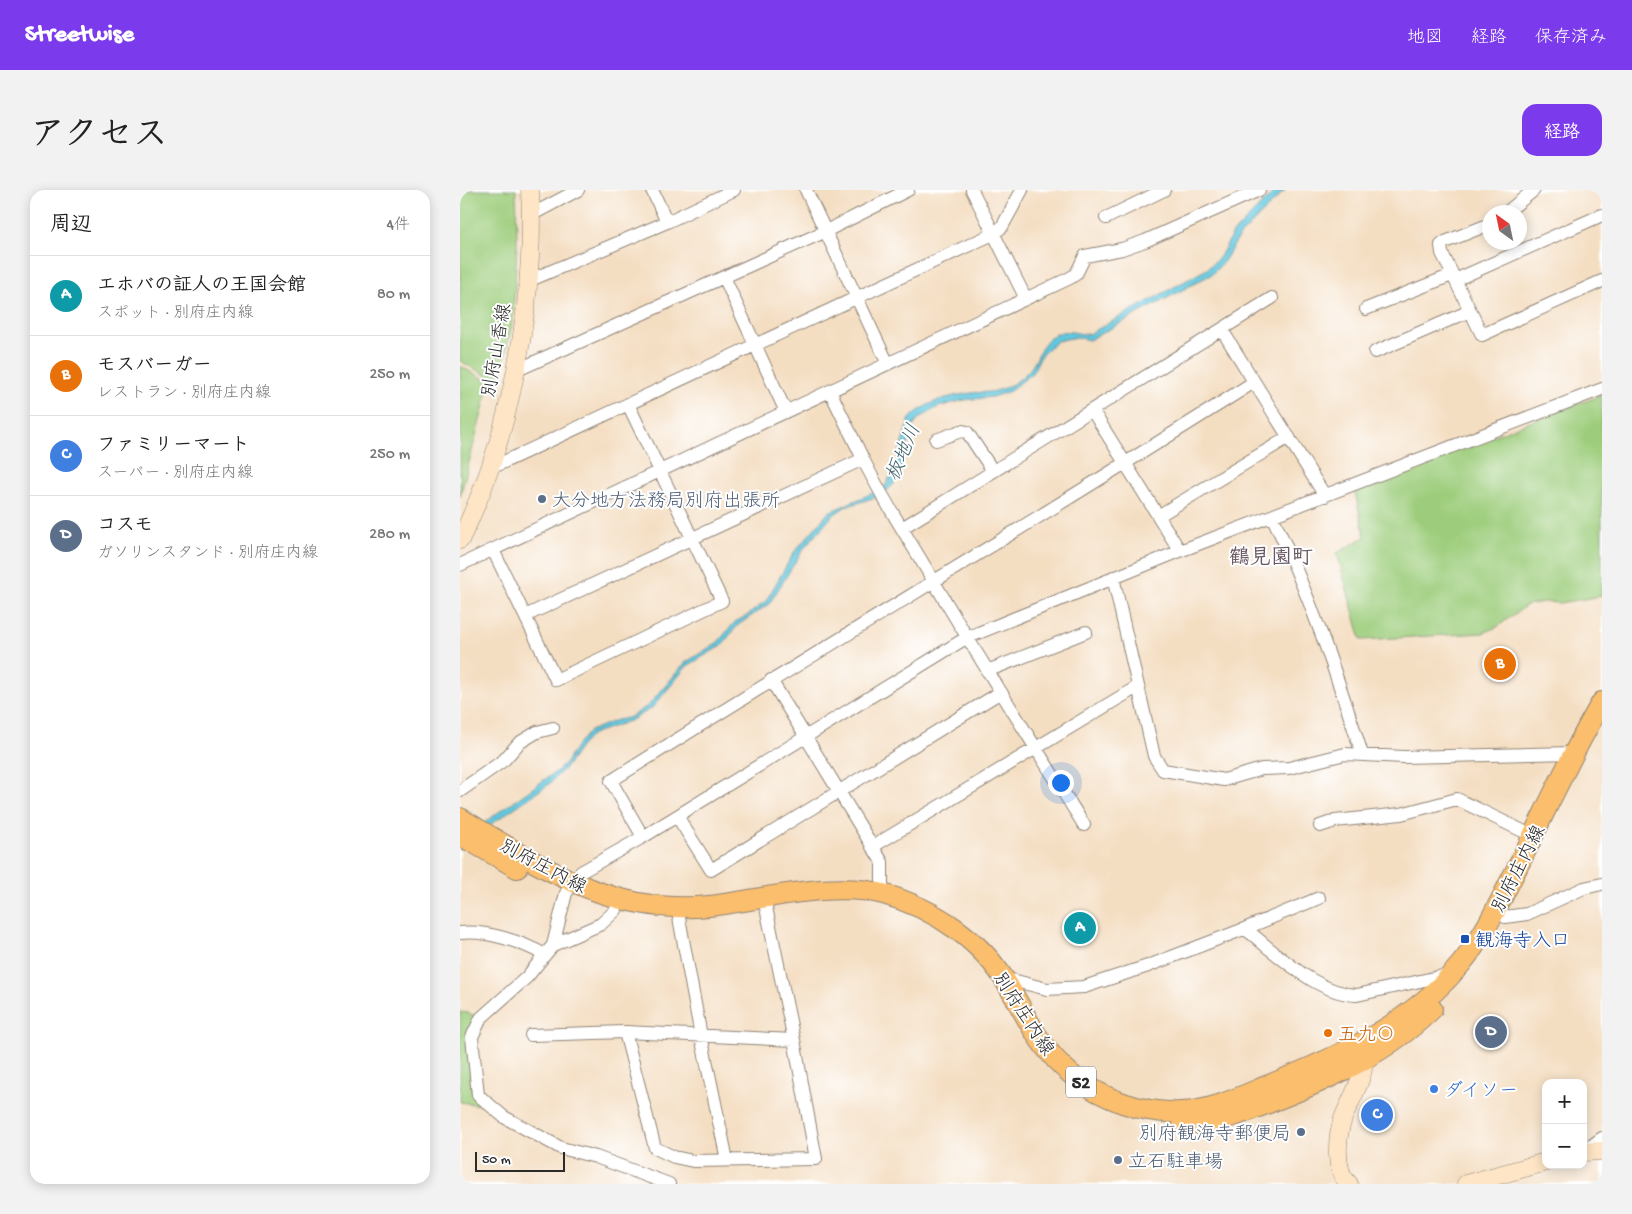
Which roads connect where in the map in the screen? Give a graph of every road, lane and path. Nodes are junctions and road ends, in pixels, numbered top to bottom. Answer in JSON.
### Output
{"nodes":[{"id":1,"x":530,"y":190,"type":"edge"},
{"id":2,"x":578,"y":190,"type":"edge"},
{"id":3,"x":652,"y":190,"type":"edge"},
{"id":4,"x":734,"y":190,"type":"edge"},
{"id":5,"x":806,"y":190,"type":"edge"},
{"id":6,"x":908,"y":190,"type":"edge"},
{"id":7,"x":972,"y":190,"type":"edge"},
{"id":8,"x":1022,"y":190,"type":"edge"},
{"id":9,"x":1164,"y":190,"type":"edge"},
{"id":10,"x":1259,"y":190,"type":"edge"},
{"id":11,"x":1534,"y":190,"type":"edge"},
{"id":12,"x":1516,"y":205,"type":"edge"},
{"id":13,"x":531,"y":215,"type":"junction"},
{"id":14,"x":1602,"y":215,"type":"edge"},
{"id":15,"x":1106,"y":218,"type":"dead end"},
{"id":16,"x":667,"y":222,"type":"junction"},
{"id":17,"x":1482,"y":227,"type":"edge"},
{"id":18,"x":826,"y":231,"type":"junction"},
{"id":19,"x":993,"y":234,"type":"junction"},
{"id":20,"x":724,"y":277,"type":"junction"},
{"id":21,"x":1454,"y":278,"type":"junction"},
{"id":22,"x":528,"y":281,"type":"junction"},
{"id":23,"x":1602,"y":281,"type":"edge"},
{"id":24,"x":857,"y":298,"type":"junction"},
{"id":25,"x":1272,"y":298,"type":"dead end"},
{"id":26,"x":1026,"y":299,"type":"junction"},
{"id":27,"x":1366,"y":309,"type":"dead end"},
{"id":28,"x":1470,"y":311,"type":"junction"},
{"id":29,"x":1222,"y":330,"type":"junction"},
{"id":30,"x":756,"y":345,"type":"junction"},
{"id":31,"x":1375,"y":352,"type":"dead end"},
{"id":32,"x":888,"y":364,"type":"junction"},
{"id":33,"x":515,"y":370,"type":"junction"},
{"id":34,"x":1254,"y":382,"type":"junction"},
{"id":35,"x":1602,"y":389,"type":"edge"},
{"id":36,"x":830,"y":391,"type":"junction"},
{"id":37,"x":628,"y":404,"type":"junction"},
{"id":38,"x":1092,"y":410,"type":"junction"},
{"id":39,"x":786,"y":412,"type":"junction"},
{"id":40,"x":1288,"y":438,"type":"junction"},
{"id":41,"x":936,"y":440,"type":"dead end"},
{"id":42,"x":863,"y":459,"type":"junction"},
{"id":43,"x":1126,"y":464,"type":"junction"},
{"id":44,"x":489,"y":469,"type":"junction"},
{"id":45,"x":660,"y":471,"type":"junction"},
{"id":46,"x":993,"y":471,"type":"junction"},
{"id":47,"x":1325,"y":496,"type":"junction"},
{"id":48,"x":1158,"y":516,"type":"junction"},
{"id":49,"x":1272,"y":516,"type":"junction"},
{"id":50,"x":902,"y":528,"type":"junction"},
{"id":51,"x":692,"y":537,"type":"junction"},
{"id":52,"x":460,"y":540,"type":"edge"},
{"id":53,"x":493,"y":550,"type":"junction"},
{"id":54,"x":1180,"y":551,"type":"junction"},
{"id":55,"x":460,"y":565,"type":"edge"},
{"id":56,"x":1113,"y":577,"type":"junction"},
{"id":57,"x":933,"y":581,"type":"junction"},
{"id":58,"x":525,"y":616,"type":"junction"},
{"id":59,"x":1086,"y":632,"type":"dead end"},
{"id":60,"x":966,"y":638,"type":"junction"},
{"id":61,"x":987,"y":671,"type":"junction"},
{"id":62,"x":771,"y":680,"type":"junction"},
{"id":63,"x":1137,"y":687,"type":"junction"},
{"id":64,"x":1001,"y":692,"type":"junction"},
{"id":65,"x":1602,"y":702,"type":"edge"},
{"id":66,"x":1602,"y":727,"type":"edge"},
{"id":67,"x":553,"y":728,"type":"dead end"},
{"id":68,"x":805,"y":738,"type":"junction"},
{"id":69,"x":1035,"y":747,"type":"junction"},
{"id":70,"x":1575,"y":753,"type":"junction"},
{"id":71,"x":1362,"y":754,"type":"junction"},
{"id":72,"x":460,"y":791,"type":"edge"},
{"id":73,"x":838,"y":792,"type":"junction"},
{"id":74,"x":677,"y":816,"type":"junction"},
{"id":75,"x":460,"y":818,"type":"edge"},
{"id":76,"x":1084,"y":825,"type":"dead end"},
{"id":77,"x":1320,"y":826,"type":"dead end"},
{"id":78,"x":460,"y":836,"type":"edge"},
{"id":79,"x":1532,"y":836,"type":"junction"},
{"id":80,"x":643,"y":837,"type":"junction"},
{"id":81,"x":872,"y":847,"type":"junction"},
{"id":82,"x":1602,"y":884,"type":"edge"},
{"id":83,"x":569,"y":888,"type":"junction"},
{"id":84,"x":882,"y":893,"type":"junction"},
{"id":85,"x":1319,"y":898,"type":"dead end"},
{"id":86,"x":765,"y":904,"type":"junction"},
{"id":87,"x":616,"y":910,"type":"junction"},
{"id":88,"x":677,"y":913,"type":"junction"},
{"id":89,"x":1506,"y":917,"type":"junction"},
{"id":90,"x":1244,"y":929,"type":"junction"},
{"id":91,"x":460,"y":933,"type":"edge"},
{"id":92,"x":549,"y":950,"type":"junction"},
{"id":93,"x":1452,"y":973,"type":"junction"},
{"id":94,"x":1004,"y":978,"type":"junction"},
{"id":95,"x":625,"y":1032,"type":"junction"},
{"id":96,"x":531,"y":1034,"type":"dead end"},
{"id":97,"x":701,"y":1036,"type":"junction"},
{"id":98,"x":794,"y":1040,"type":"junction"},
{"id":99,"x":1360,"y":1054,"type":"junction"},
{"id":100,"x":1602,"y":1138,"type":"edge"},
{"id":101,"x":1587,"y":1149,"type":"edge"},
{"id":102,"x":1602,"y":1151,"type":"edge"},
{"id":103,"x":1587,"y":1152,"type":"edge"},
{"id":104,"x":727,"y":1160,"type":"junction"},
{"id":105,"x":1542,"y":1163,"type":"edge"},
{"id":106,"x":669,"y":1184,"type":"edge"},
{"id":107,"x":1349,"y":1184,"type":"edge"},
{"id":108,"x":1466,"y":1184,"type":"edge"}],
"edges":[{"from":1,"to":13,"type":"main road","name":"別府山香線"},
{"from":2,"to":13,"type":"street"},
{"from":3,"to":16,"type":"street"},
{"from":4,"to":16,"type":"street"},
{"from":5,"to":18,"type":"street"},
{"from":6,"to":18,"type":"street"},
{"from":7,"to":19,"type":"street"},
{"from":8,"to":19,"type":"street"},
{"from":9,"to":15,"type":"street"},
{"from":10,"to":26,"type":"street"},
{"from":11,"to":12,"type":"street"},
{"from":13,"to":22,"type":"main road","name":"別府山香線"},
{"from":14,"to":21,"type":"street"},
{"from":16,"to":22,"type":"street"},
{"from":17,"to":21,"type":"street"},
{"from":18,"to":20,"type":"street"},
{"from":18,"to":24,"type":"street"},
{"from":19,"to":24,"type":"street"},
{"from":19,"to":26,"type":"street"},
{"from":20,"to":30,"type":"street"},
{"from":20,"to":33,"type":"street"},
{"from":21,"to":27,"type":"street"},
{"from":21,"to":28,"type":"street"},
{"from":22,"to":33,"type":"main road","name":"別府山香線"},
{"from":23,"to":28,"type":"street"},
{"from":24,"to":30,"type":"street"},
{"from":24,"to":32,"type":"street"},
{"from":25,"to":29,"type":"street"},
{"from":26,"to":32,"type":"street"},
{"from":28,"to":31,"type":"street"},
{"from":29,"to":34,"type":"street"},
{"from":29,"to":38,"type":"street"},
{"from":30,"to":37,"type":"street"},
{"from":30,"to":39,"type":"street"},
{"from":32,"to":36,"type":"street"},
{"from":33,"to":44,"type":"main road","name":"別府山香線"},
{"from":34,"to":40,"type":"street"},
{"from":34,"to":43,"type":"street"},
{"from":35,"to":47,"type":"street"},
{"from":36,"to":39,"type":"street"},
{"from":36,"to":42,"type":"street"},
{"from":37,"to":44,"type":"street"},
{"from":37,"to":45,"type":"street"},
{"from":38,"to":43,"type":"street"},
{"from":38,"to":46,"type":"street"},
{"from":39,"to":45,"type":"street"},
{"from":40,"to":47,"type":"street"},
{"from":40,"to":48,"type":"street"},
{"from":41,"to":46,"type":"street"},
{"from":42,"to":50,"type":"street"},
{"from":42,"to":51,"type":"street"},
{"from":43,"to":48,"type":"street"},
{"from":43,"to":57,"type":"street"},
{"from":44,"to":52,"type":"main road","name":"別府山香線"},
{"from":45,"to":51,"type":"street"},
{"from":45,"to":53,"type":"street"},
{"from":46,"to":50,"type":"street"},
{"from":47,"to":49,"type":"street"},
{"from":48,"to":54,"type":"street"},
{"from":49,"to":54,"type":"street"},
{"from":49,"to":71,"type":"street"},
{"from":50,"to":57,"type":"street"},
{"from":51,"to":58,"type":"street"},
{"from":51,"to":58,"type":"street"},
{"from":53,"to":55,"type":"street"},
{"from":53,"to":58,"type":"street"},
{"from":54,"to":56,"type":"street"},
{"from":56,"to":60,"type":"street"},
{"from":56,"to":63,"type":"street"},
{"from":57,"to":60,"type":"street"},
{"from":57,"to":62,"type":"street"},
{"from":59,"to":61,"type":"street"},
{"from":60,"to":61,"type":"street"},
{"from":60,"to":68,"type":"street"},
{"from":61,"to":64,"type":"street"},
{"from":62,"to":68,"type":"street"},
{"from":62,"to":80,"type":"street"},
{"from":63,"to":69,"type":"street"},
{"from":63,"to":71,"type":"street"},
{"from":64,"to":69,"type":"street"},
{"from":64,"to":73,"type":"street"},
{"from":65,"to":70,"type":"main road","name":"別府庄内線","number":"52"},
{"from":66,"to":89,"type":"main road","name":"別府庄内線","number":"52"},
{"from":67,"to":72,"type":"street"},
{"from":68,"to":73,"type":"street"},
{"from":68,"to":74,"type":"street"},
{"from":69,"to":76,"type":"street"},
{"from":69,"to":81,"type":"street"},
{"from":70,"to":71,"type":"street"},
{"from":70,"to":79,"type":"main road","name":"別府庄内線","number":"52"},
{"from":73,"to":74,"type":"street"},
{"from":73,"to":81,"type":"street"},
{"from":74,"to":80,"type":"street"},
{"from":75,"to":83,"type":"main road","name":"別府庄内線","number":"52"},
{"from":77,"to":79,"type":"street"},
{"from":78,"to":83,"type":"main road","name":"別府庄内線","number":"52"},
{"from":79,"to":93,"type":"main road","name":"別府庄内線","number":"52"},
{"from":80,"to":83,"type":"street"},
{"from":81,"to":84,"type":"street"},
{"from":82,"to":89,"type":"street"},
{"from":83,"to":87,"type":"main road","name":"別府庄内線","number":"52"},
{"from":83,"to":88,"type":"main road","name":"別府庄内線","number":"52"},
{"from":83,"to":92,"type":"street"},
{"from":84,"to":86,"type":"main road","name":"別府庄内線","number":"52"},
{"from":84,"to":94,"type":"main road","name":"別府庄内線","number":"52"},
{"from":85,"to":90,"type":"street"},
{"from":86,"to":88,"type":"main road","name":"別府庄内線","number":"52"},
{"from":86,"to":98,"type":"street"},
{"from":86,"to":99,"type":"main road","name":"別府庄内線","number":"52"},
{"from":87,"to":88,"type":"main road","name":"別府庄内線","number":"52"},
{"from":87,"to":92,"type":"street"},
{"from":88,"to":97,"type":"street"},
{"from":89,"to":99,"type":"main road","name":"別府庄内線","number":"52"},
{"from":90,"to":93,"type":"street"},
{"from":90,"to":94,"type":"street"},
{"from":91,"to":92,"type":"street"},
{"from":92,"to":106,"type":"street"},
{"from":93,"to":99,"type":"main road","name":"別府庄内線","number":"52"},
{"from":94,"to":99,"type":"main road","name":"別府庄内線","number":"52"},
{"from":95,"to":96,"type":"street"},
{"from":95,"to":97,"type":"street"},
{"from":95,"to":104,"type":"street"},
{"from":97,"to":98,"type":"street"},
{"from":97,"to":104,"type":"street"},
{"from":98,"to":104,"type":"street"},
{"from":99,"to":107,"type":"main road"},
{"from":100,"to":101,"type":"street"},
{"from":102,"to":103,"type":"main road"},
{"from":105,"to":108,"type":"main road"}]}
